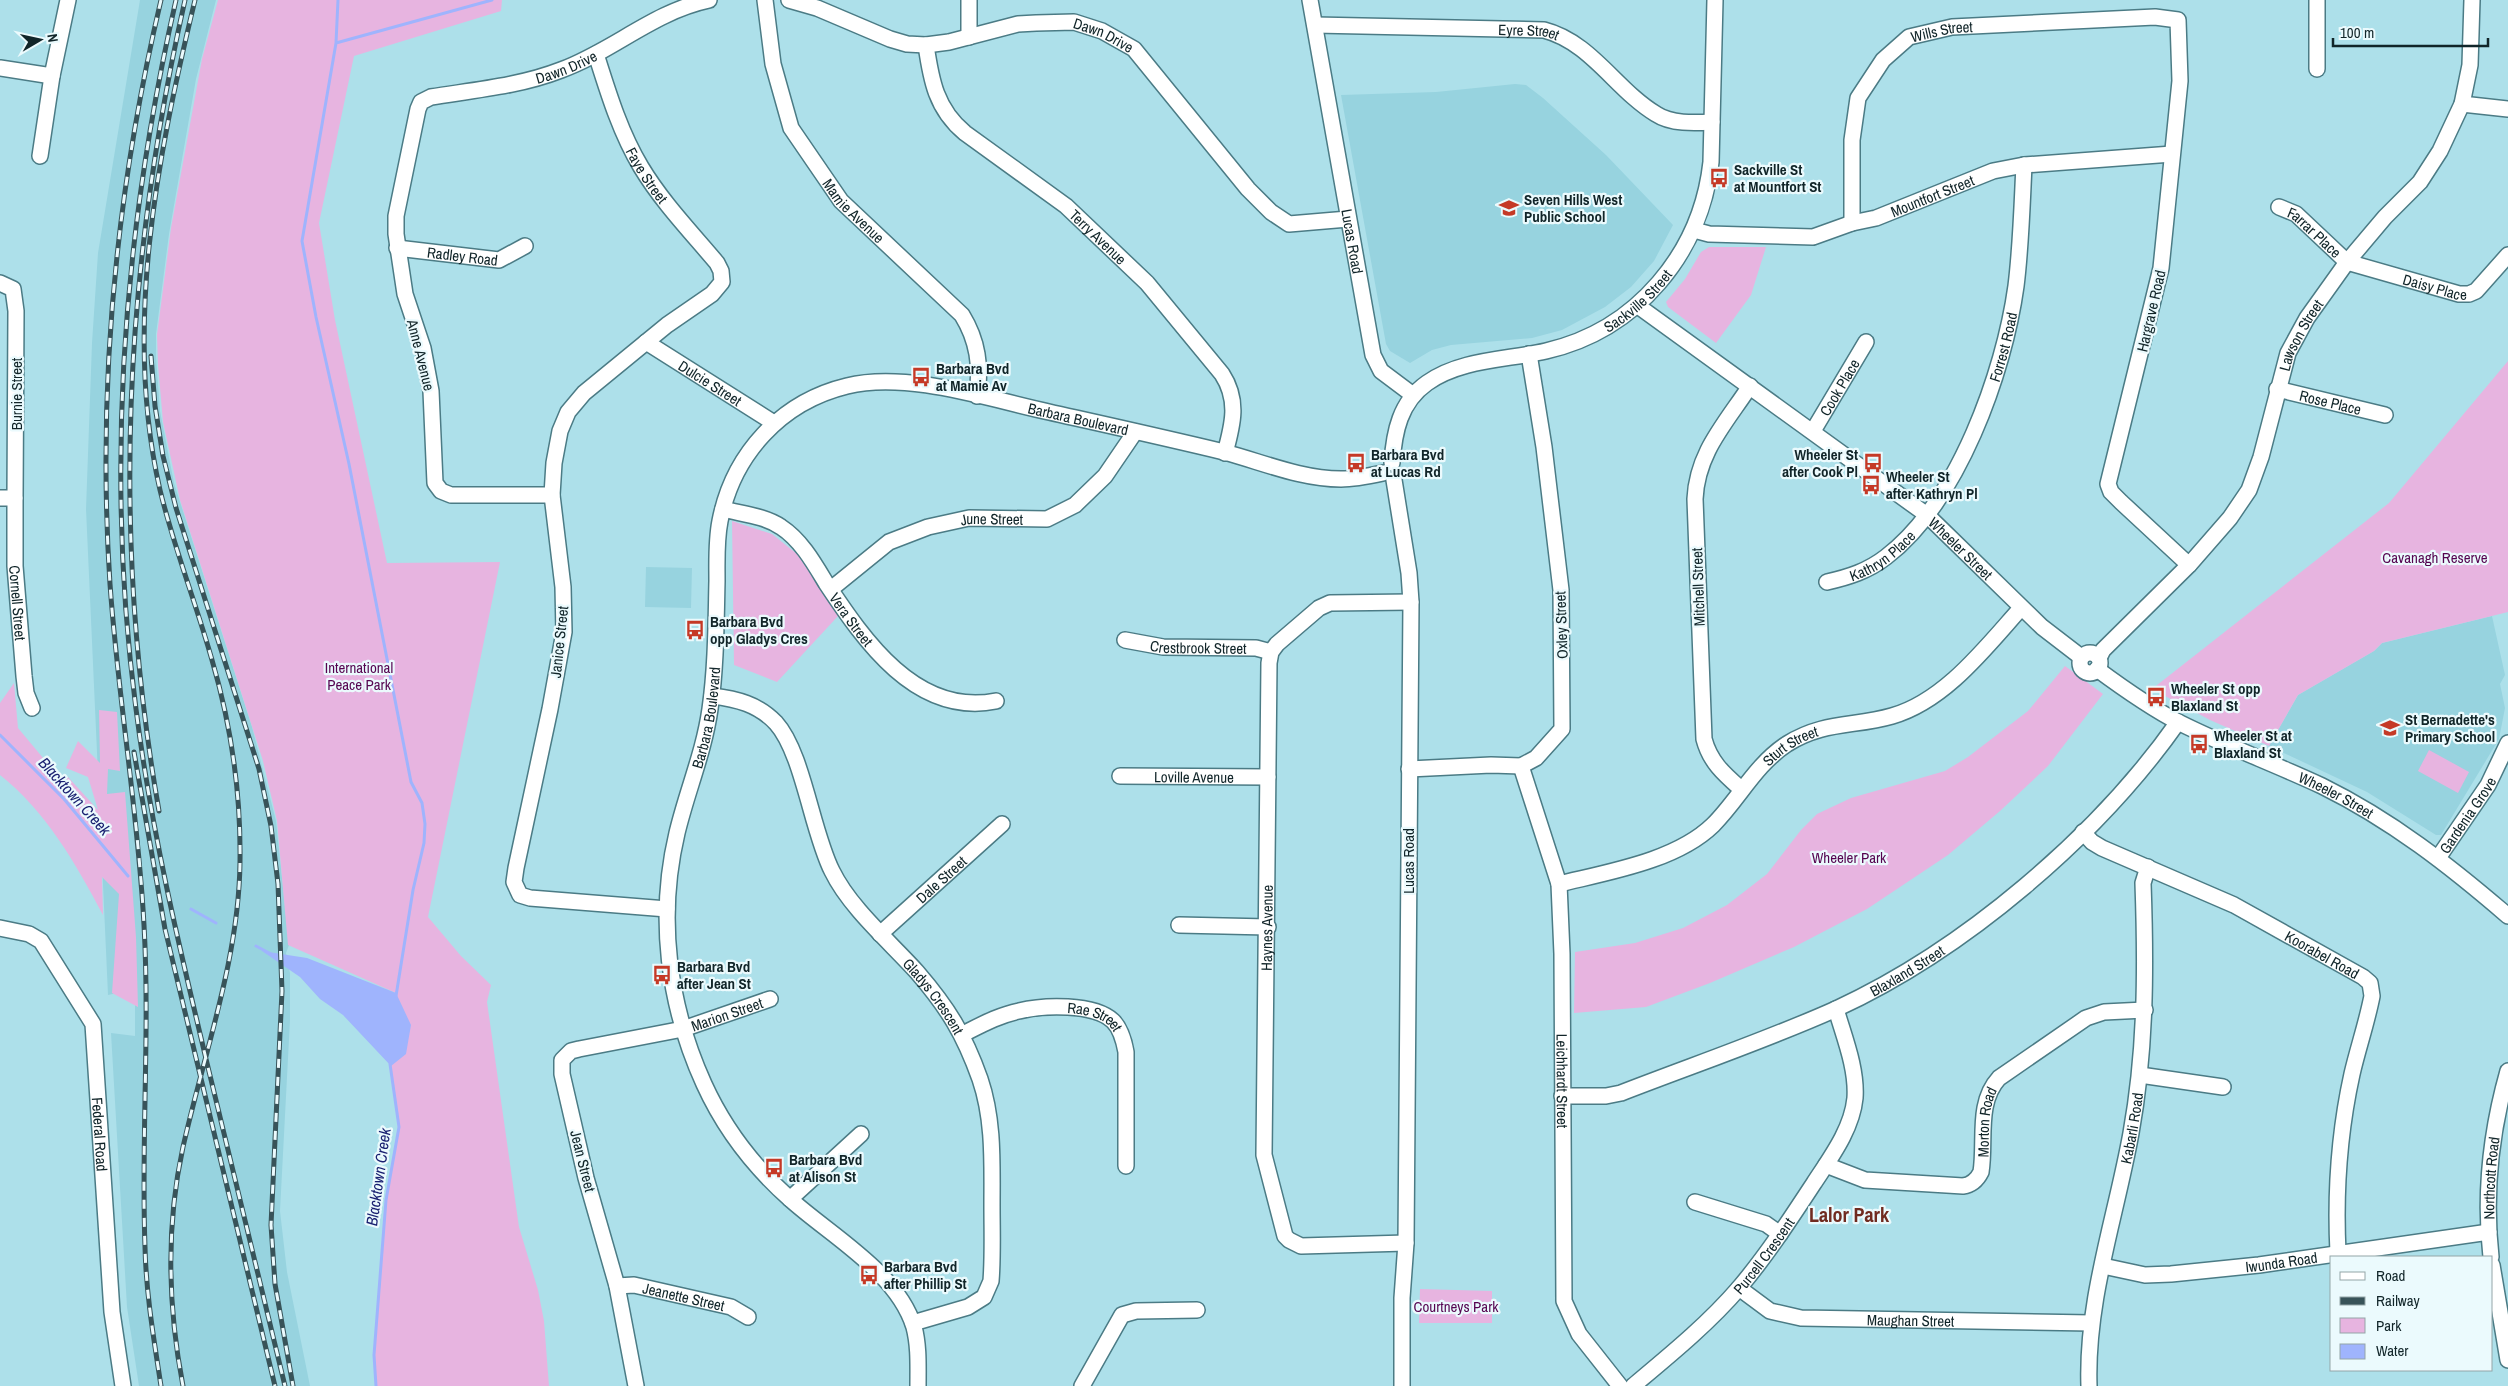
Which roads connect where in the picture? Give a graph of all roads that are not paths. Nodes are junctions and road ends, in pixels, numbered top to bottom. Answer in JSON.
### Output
{"nodes":[{"id":1,"x":68,"y":0,"type":"edge"},
{"id":2,"x":709,"y":0,"type":"edge"},
{"id":3,"x":765,"y":0,"type":"edge"},
{"id":4,"x":790,"y":0,"type":"edge"},
{"id":5,"x":969,"y":0,"type":"edge"},
{"id":6,"x":1310,"y":0,"type":"edge"},
{"id":7,"x":1707,"y":0,"type":"edge"},
{"id":8,"x":1715,"y":0,"type":"edge"},
{"id":9,"x":2317,"y":0,"type":"edge"},
{"id":10,"x":2472,"y":0,"type":"edge"},
{"id":11,"x":2178,"y":20,"type":"joint"},
{"id":12,"x":1315,"y":25,"type":"junction"},
{"id":13,"x":969,"y":37,"type":"junction"},
{"id":14,"x":926,"y":45,"type":"junction"},
{"id":15,"x":596,"y":54,"type":"junction"},
{"id":16,"x":0,"y":68,"type":"edge"},
{"id":17,"x":2317,"y":69,"type":"dead end"},
{"id":18,"x":1712,"y":75,"type":"junction"},
{"id":19,"x":52,"y":76,"type":"junction"},
{"id":20,"x":2462,"y":104,"type":"junction"},
{"id":21,"x":418,"y":109,"type":"joint"},
{"id":22,"x":2508,"y":109,"type":"edge"},
{"id":23,"x":1712,"y":122,"type":"junction"},
{"id":24,"x":2172,"y":154,"type":"junction"},
{"id":25,"x":40,"y":156,"type":"dead end"},
{"id":26,"x":2024,"y":165,"type":"junction"},
{"id":27,"x":2279,"y":207,"type":"dead end"},
{"id":28,"x":1348,"y":219,"type":"junction"},
{"id":29,"x":1852,"y":223,"type":"junction"},
{"id":30,"x":1694,"y":230,"type":"junction"},
{"id":31,"x":525,"y":246,"type":"dead end"},
{"id":32,"x":397,"y":248,"type":"junction"},
{"id":33,"x":2508,"y":255,"type":"edge"},
{"id":34,"x":2347,"y":262,"type":"junction"},
{"id":35,"x":722,"y":282,"type":"joint"},
{"id":36,"x":0,"y":283,"type":"edge"},
{"id":37,"x":1638,"y":306,"type":"junction"},
{"id":38,"x":646,"y":342,"type":"junction"},
{"id":39,"x":1866,"y":342,"type":"dead end"},
{"id":40,"x":1529,"y":354,"type":"junction"},
{"id":41,"x":1750,"y":386,"type":"junction"},
{"id":42,"x":2277,"y":389,"type":"junction"},
{"id":43,"x":1413,"y":395,"type":"junction"},
{"id":44,"x":977,"y":396,"type":"junction"},
{"id":45,"x":2385,"y":415,"type":"dead end"},
{"id":46,"x":774,"y":423,"type":"junction"},
{"id":47,"x":1813,"y":431,"type":"junction"},
{"id":48,"x":1135,"y":432,"type":"junction"},
{"id":49,"x":1225,"y":452,"type":"junction"},
{"id":50,"x":1390,"y":472,"type":"junction"},
{"id":51,"x":552,"y":495,"type":"junction"},
{"id":52,"x":7,"y":498,"type":"edge"},
{"id":53,"x":723,"y":509,"type":"junction"},
{"id":54,"x":1927,"y":515,"type":"junction"},
{"id":55,"x":2189,"y":565,"type":"junction"},
{"id":56,"x":1827,"y":582,"type":"dead end"},
{"id":57,"x":831,"y":589,"type":"junction"},
{"id":58,"x":1410,"y":602,"type":"junction"},
{"id":59,"x":2021,"y":608,"type":"junction"},
{"id":60,"x":1125,"y":640,"type":"dead end"},
{"id":61,"x":1271,"y":652,"type":"junction"},
{"id":62,"x":2098,"y":663,"type":"junction"},
{"id":63,"x":712,"y":696,"type":"junction"},
{"id":64,"x":996,"y":701,"type":"dead end"},
{"id":65,"x":32,"y":708,"type":"dead end"},
{"id":66,"x":2178,"y":722,"type":"junction"},
{"id":67,"x":2508,"y":743,"type":"edge"},
{"id":68,"x":1521,"y":766,"type":"junction"},
{"id":69,"x":1409,"y":769,"type":"junction"},
{"id":70,"x":1120,"y":776,"type":"dead end"},
{"id":71,"x":1268,"y":777,"type":"junction"},
{"id":72,"x":1741,"y":789,"type":"junction"},
{"id":73,"x":1002,"y":824,"type":"dead end"},
{"id":74,"x":2083,"y":832,"type":"junction"},
{"id":75,"x":2438,"y":858,"type":"junction"},
{"id":76,"x":2148,"y":867,"type":"junction"},
{"id":77,"x":1559,"y":884,"type":"junction"},
{"id":78,"x":667,"y":909,"type":"junction"},
{"id":79,"x":2508,"y":916,"type":"edge"},
{"id":80,"x":1179,"y":925,"type":"dead end"},
{"id":81,"x":1268,"y":927,"type":"junction"},
{"id":82,"x":0,"y":928,"type":"edge"},
{"id":83,"x":880,"y":934,"type":"junction"},
{"id":84,"x":770,"y":999,"type":"dead end"},
{"id":85,"x":1836,"y":1009,"type":"junction"},
{"id":86,"x":2144,"y":1010,"type":"junction"},
{"id":87,"x":683,"y":1029,"type":"junction"},
{"id":88,"x":963,"y":1034,"type":"junction"},
{"id":89,"x":2508,"y":1071,"type":"edge"},
{"id":90,"x":2140,"y":1075,"type":"junction"},
{"id":91,"x":2223,"y":1087,"type":"dead end"},
{"id":92,"x":2506,"y":1088,"type":"edge"},
{"id":93,"x":1562,"y":1096,"type":"junction"},
{"id":94,"x":861,"y":1134,"type":"dead end"},
{"id":95,"x":1126,"y":1166,"type":"dead end"},
{"id":96,"x":1826,"y":1166,"type":"junction"},
{"id":97,"x":790,"y":1199,"type":"junction"},
{"id":98,"x":1695,"y":1202,"type":"dead end"},
{"id":99,"x":2489,"y":1232,"type":"junction"},
{"id":100,"x":1780,"y":1234,"type":"junction"},
{"id":101,"x":1406,"y":1243,"type":"junction"},
{"id":102,"x":2338,"y":1253,"type":"junction"},
{"id":103,"x":2491,"y":1256,"type":"edge"},
{"id":104,"x":2103,"y":1266,"type":"junction"},
{"id":105,"x":2493,"y":1271,"type":"edge"},
{"id":106,"x":616,"y":1286,"type":"junction"},
{"id":107,"x":1739,"y":1288,"type":"junction"},
{"id":108,"x":1197,"y":1310,"type":"dead end"},
{"id":109,"x":748,"y":1317,"type":"dead end"},
{"id":110,"x":913,"y":1323,"type":"junction"},
{"id":111,"x":2091,"y":1323,"type":"junction"},
{"id":112,"x":2508,"y":1360,"type":"edge"},
{"id":113,"x":123,"y":1386,"type":"edge"},
{"id":114,"x":636,"y":1386,"type":"edge"},
{"id":115,"x":918,"y":1386,"type":"edge"},
{"id":116,"x":1082,"y":1386,"type":"edge"},
{"id":117,"x":1402,"y":1386,"type":"edge"},
{"id":118,"x":1411,"y":1386,"type":"edge"},
{"id":119,"x":1620,"y":1386,"type":"edge"},
{"id":120,"x":1634,"y":1386,"type":"edge"},
{"id":121,"x":2089,"y":1386,"type":"edge"}],
"edges":[{"from":1,"to":19,"type":"street"},
{"from":2,"to":15,"type":"street","name":"Dawn Drive"},
{"from":3,"to":44,"type":"street","name":"Mamie Avenue"},
{"from":4,"to":14,"type":"street","name":"Dawn Drive"},
{"from":5,"to":13,"type":"street"},
{"from":6,"to":12,"type":"street","name":"Lucas Road"},
{"from":7,"to":18,"type":"street","name":"Sackville Street"},
{"from":8,"to":18,"type":"street","name":"Sackville Street"},
{"from":9,"to":17,"type":"street"},
{"from":10,"to":20,"type":"street","name":"Lawson Street"},
{"from":11,"to":24,"type":"street","name":"Hargrave Road"},
{"from":11,"to":29,"type":"street","name":"Wills Street"},
{"from":12,"to":23,"type":"street","name":"Eyre Street"},
{"from":12,"to":28,"type":"street","name":"Lucas Road"},
{"from":13,"to":14,"type":"street","name":"Dawn Drive"},
{"from":13,"to":28,"type":"street","name":"Dawn Drive"},
{"from":14,"to":49,"type":"street","name":"Terry Avenue"},
{"from":15,"to":21,"type":"street","name":"Dawn Drive"},
{"from":15,"to":35,"type":"street","name":"Faye Street"},
{"from":16,"to":19,"type":"street"},
{"from":18,"to":23,"type":"street","name":"Sackville Street"},
{"from":19,"to":25,"type":"street"},
{"from":20,"to":22,"type":"street"},
{"from":20,"to":34,"type":"street","name":"Lawson Street"},
{"from":21,"to":32,"type":"street","name":"Anne Avenue"},
{"from":23,"to":30,"type":"street","name":"Sackville Street"},
{"from":24,"to":26,"type":"street","name":"Mountfort Street"},
{"from":24,"to":55,"type":"street","name":"Hargrave Road"},
{"from":26,"to":29,"type":"street","name":"Mountfort Street"},
{"from":26,"to":54,"type":"street","name":"Forrest Road"},
{"from":27,"to":34,"type":"street","name":"Farrar Place"},
{"from":28,"to":43,"type":"street","name":"Lucas Road"},
{"from":29,"to":30,"type":"street","name":"Mountfort Street"},
{"from":30,"to":37,"type":"street","name":"Sackville Street"},
{"from":31,"to":32,"type":"street","name":"Radley Road"},
{"from":32,"to":51,"type":"street","name":"Anne Avenue"},
{"from":33,"to":34,"type":"street","name":"Daisy Place"},
{"from":34,"to":42,"type":"street","name":"Lawson Street"},
{"from":35,"to":38,"type":"street","name":"Janice Street"},
{"from":36,"to":52,"type":"street","name":"Burnie Street"},
{"from":37,"to":40,"type":"street","name":"Sackville Street"},
{"from":37,"to":41,"type":"street","name":"Wheeler Street"},
{"from":38,"to":46,"type":"street","name":"Dulcie Street"},
{"from":38,"to":51,"type":"street","name":"Janice Street"},
{"from":39,"to":47,"type":"street","name":"Cook Place"},
{"from":40,"to":43,"type":"street","name":"Sackville Street"},
{"from":40,"to":68,"type":"street","name":"Oxley Street"},
{"from":41,"to":47,"type":"street","name":"Wheeler Street"},
{"from":41,"to":72,"type":"street","name":"Mitchell Street"},
{"from":42,"to":45,"type":"street","name":"Rose Place"},
{"from":42,"to":55,"type":"street","name":"Lawson Street"},
{"from":43,"to":50,"type":"street","name":"Lucas Road"},
{"from":44,"to":46,"type":"street","name":"Barbara Boulevard"},
{"from":44,"to":48,"type":"street","name":"Barbara Boulevard"},
{"from":46,"to":53,"type":"street","name":"Barbara Boulevard"},
{"from":47,"to":54,"type":"street","name":"Wheeler Street"},
{"from":48,"to":49,"type":"street","name":"Barbara Boulevard"},
{"from":48,"to":57,"type":"street","name":"June Street"},
{"from":49,"to":50,"type":"street","name":"Barbara Boulevard"},
{"from":50,"to":58,"type":"street","name":"Lucas Road"},
{"from":51,"to":78,"type":"street","name":"Janice Street"},
{"from":52,"to":65,"type":"street","name":"Cornell Street"},
{"from":53,"to":57,"type":"street","name":"Vera Street"},
{"from":53,"to":63,"type":"street","name":"Barbara Boulevard"},
{"from":54,"to":56,"type":"street","name":"Kathryn Place"},
{"from":54,"to":59,"type":"street","name":"Wheeler Street"},
{"from":55,"to":62,"type":"street","name":"Lawson Street"},
{"from":57,"to":64,"type":"street","name":"Vera Street"},
{"from":58,"to":61,"type":"street"},
{"from":58,"to":69,"type":"street","name":"Lucas Road"},
{"from":59,"to":62,"type":"street","name":"Wheeler Street"},
{"from":59,"to":72,"type":"street","name":"Sturt Street"},
{"from":60,"to":61,"type":"street","name":"Crestbrook Street"},
{"from":61,"to":71,"type":"street","name":"Haynes Avenue"},
{"from":62,"to":66,"type":"street","name":"Wheeler Street"},
{"from":63,"to":78,"type":"street","name":"Barbara Boulevard"},
{"from":63,"to":83,"type":"street","name":"Gladys Crescent"},
{"from":66,"to":74,"type":"street","name":"Blaxland Street"},
{"from":66,"to":75,"type":"street","name":"Wheeler Street"},
{"from":67,"to":75,"type":"street","name":"Gardenia Grove"},
{"from":68,"to":69,"type":"street"},
{"from":68,"to":77,"type":"street","name":"Leichhardt Street"},
{"from":69,"to":101,"type":"street","name":"Lucas Road"},
{"from":70,"to":71,"type":"street","name":"Loville Avenue"},
{"from":71,"to":81,"type":"street","name":"Haynes Avenue"},
{"from":72,"to":77,"type":"street","name":"Sturt Street"},
{"from":73,"to":83,"type":"street","name":"Dale Street"},
{"from":74,"to":76,"type":"street","name":"Koorabel Road"},
{"from":74,"to":85,"type":"street","name":"Blaxland Street"},
{"from":75,"to":79,"type":"street","name":"Wheeler Street"},
{"from":76,"to":86,"type":"street","name":"Kabarli Road"},
{"from":76,"to":102,"type":"street","name":"Koorabel Road"},
{"from":77,"to":93,"type":"street","name":"Leichhardt Street"},
{"from":78,"to":87,"type":"street","name":"Barbara Boulevard"},
{"from":80,"to":81,"type":"street"},
{"from":81,"to":101,"type":"street","name":"Haynes Avenue"},
{"from":82,"to":113,"type":"street","name":"Federal Road"},
{"from":83,"to":88,"type":"street","name":"Gladys Crescent"},
{"from":84,"to":87,"type":"street","name":"Marion Street"},
{"from":85,"to":93,"type":"street","name":"Blaxland Street"},
{"from":85,"to":96,"type":"street","name":"Purcell Crescent"},
{"from":86,"to":90,"type":"street","name":"Kabarli Road"},
{"from":86,"to":96,"type":"street","name":"Morton Road"},
{"from":87,"to":97,"type":"street","name":"Barbara Boulevard"},
{"from":87,"to":106,"type":"street","name":"Jean Street"},
{"from":88,"to":95,"type":"street","name":"Rae Street"},
{"from":88,"to":110,"type":"street","name":"Gladys Crescent"},
{"from":89,"to":92,"type":"street","name":"Northcott Road"},
{"from":90,"to":91,"type":"street"},
{"from":90,"to":104,"type":"street","name":"Kabarli Road"},
{"from":92,"to":99,"type":"street","name":"Northcott Road"},
{"from":93,"to":119,"type":"street","name":"Leichhardt Street"},
{"from":94,"to":97,"type":"street"},
{"from":96,"to":100,"type":"street","name":"Purcell Crescent"},
{"from":97,"to":110,"type":"street","name":"Barbara Boulevard"},
{"from":98,"to":100,"type":"street"},
{"from":99,"to":102,"type":"street","name":"Iwunda Road"},
{"from":99,"to":103,"type":"street","name":"Northcott Road"},
{"from":100,"to":107,"type":"street","name":"Purcell Crescent"},
{"from":101,"to":117,"type":"street","name":"Lucas Road"},
{"from":101,"to":118,"type":"street","name":"Lucas Road"},
{"from":102,"to":104,"type":"street","name":"Iwunda Road"},
{"from":104,"to":111,"type":"street","name":"Kabarli Road"},
{"from":105,"to":112,"type":"street"},
{"from":106,"to":109,"type":"street","name":"Jeanette Street"},
{"from":106,"to":114,"type":"street","name":"Jean Street"},
{"from":107,"to":111,"type":"street","name":"Maughan Street"},
{"from":107,"to":120,"type":"street","name":"Purcell Crescent"},
{"from":108,"to":116,"type":"street"},
{"from":110,"to":115,"type":"street","name":"Barbara Boulevard"},
{"from":111,"to":121,"type":"street","name":"Kabarli Road"}]}
